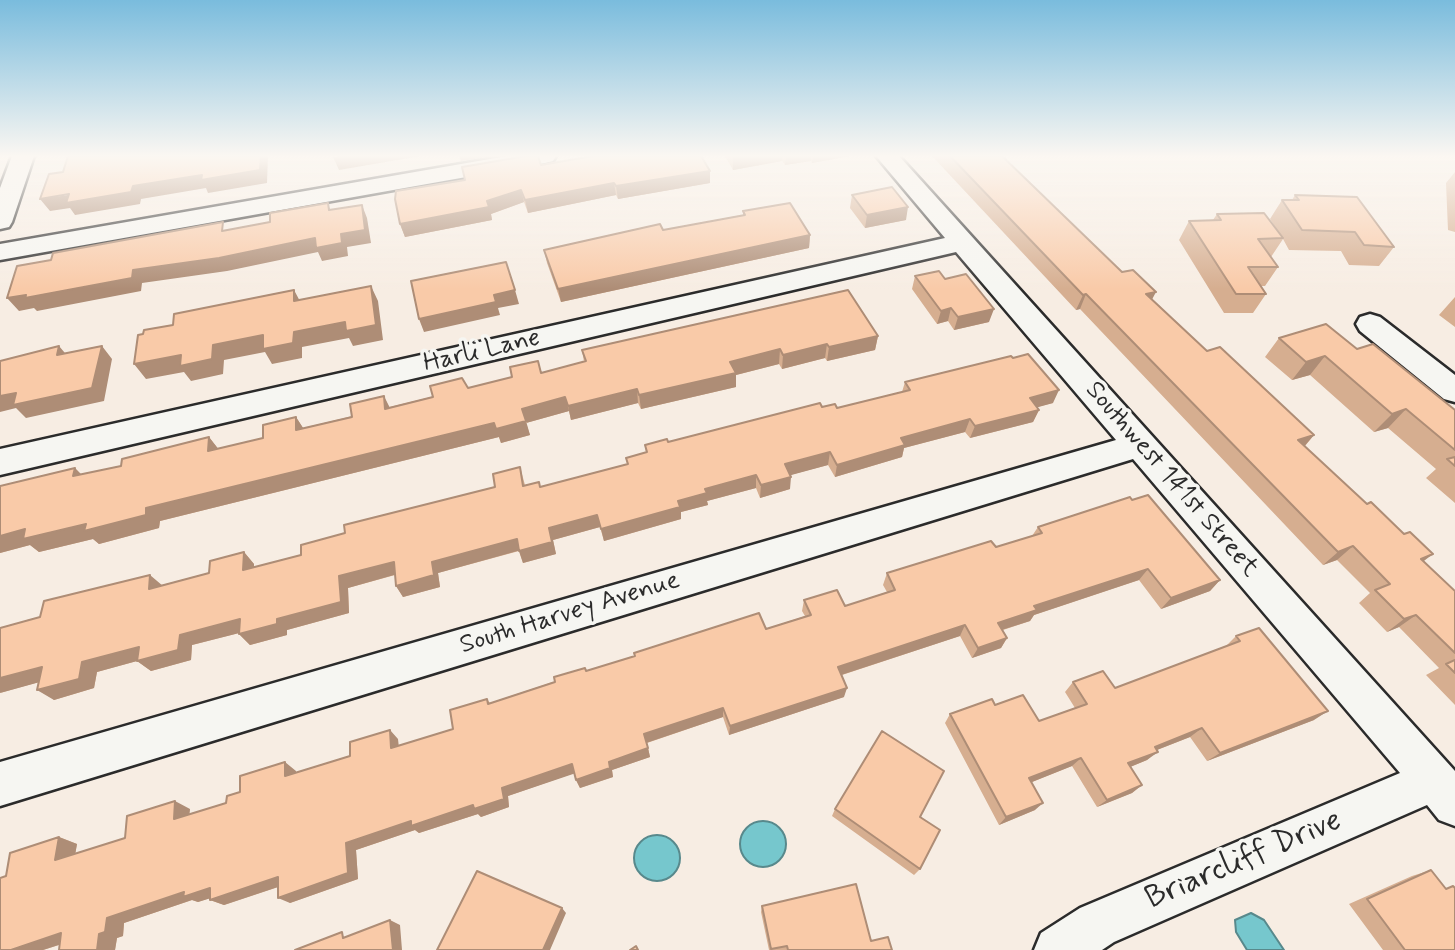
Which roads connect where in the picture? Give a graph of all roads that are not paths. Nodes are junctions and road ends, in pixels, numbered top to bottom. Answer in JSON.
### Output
{"nodes":[{"id":1,"x":8,"y":200,"type":"edge"},
{"id":2,"x":293,"y":200,"type":"edge"},
{"id":3,"x":927,"y":200,"type":"edge"},
{"id":4,"x":0,"y":222,"type":"edge"},
{"id":5,"x":964,"y":242,"type":"junction"},
{"id":6,"x":0,"y":252,"type":"edge"},
{"id":7,"x":1370,"y":324,"type":"dead end"},
{"id":8,"x":1455,"y":391,"type":"edge"},
{"id":9,"x":1140,"y":445,"type":"junction"},
{"id":10,"x":0,"y":462,"type":"edge"},
{"id":11,"x":0,"y":784,"type":"edge"},
{"id":12,"x":1444,"y":792,"type":"edge"},
{"id":13,"x":1058,"y":950,"type":"edge"}],
"edges":[{"from":1,"to":4,"type":"street"},
{"from":2,"to":6,"type":"street"},
{"from":3,"to":5,"type":"street","name":"Southwest 141st Street"},
{"from":5,"to":9,"type":"street","name":"Southwest 141st Street"},
{"from":5,"to":10,"type":"street","name":"Harli Lane"},
{"from":7,"to":8,"type":"street"},
{"from":9,"to":11,"type":"street","name":"South Harvey Avenue"},
{"from":9,"to":12,"type":"street","name":"Southwest 141st Street"},
{"from":12,"to":13,"type":"street","name":"Briarcliff Drive"}]}
